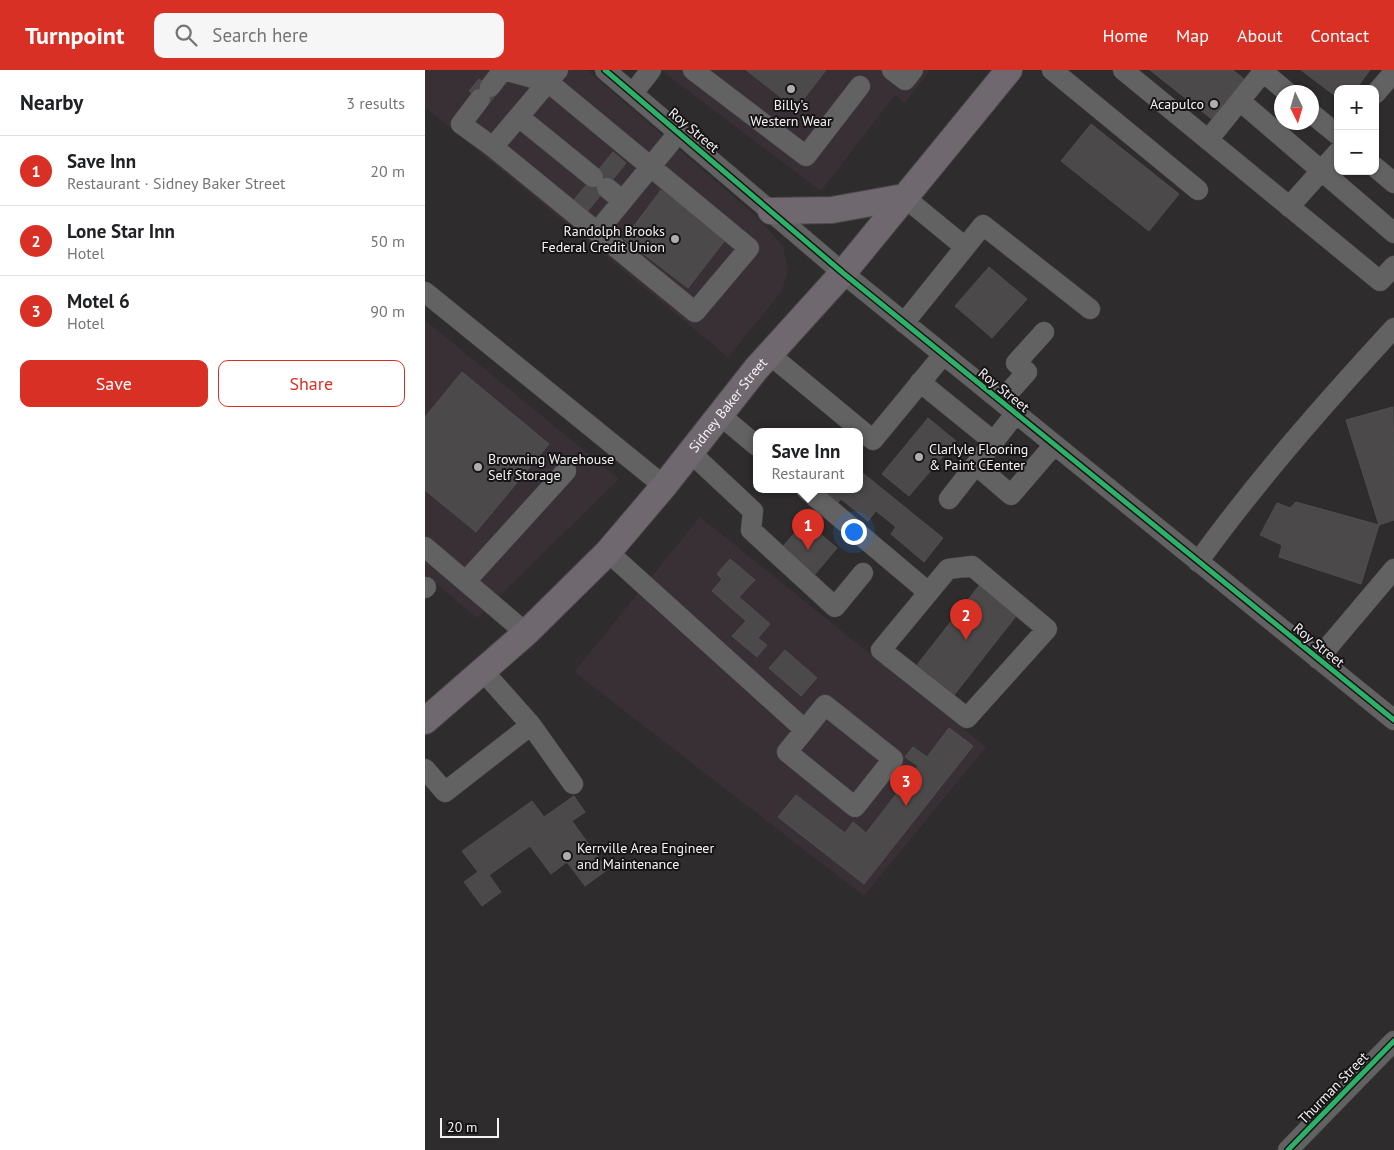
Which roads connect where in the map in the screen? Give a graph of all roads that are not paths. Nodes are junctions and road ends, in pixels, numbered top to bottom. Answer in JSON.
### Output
{"nodes":[{"id":1,"x":503,"y":70,"type":"edge"},
{"id":2,"x":605,"y":70,"type":"edge"},
{"id":3,"x":651,"y":70,"type":"edge"},
{"id":4,"x":693,"y":70,"type":"edge"},
{"id":5,"x":892,"y":70,"type":"edge"},
{"id":6,"x":913,"y":70,"type":"edge"},
{"id":7,"x":1009,"y":70,"type":"edge"},
{"id":8,"x":1051,"y":70,"type":"edge"},
{"id":9,"x":1123,"y":70,"type":"edge"},
{"id":10,"x":1262,"y":71,"type":"edge"},
{"id":11,"x":1394,"y":72,"type":"edge"},
{"id":12,"x":553,"y":76,"type":"edge"},
{"id":13,"x":1279,"y":85,"type":"edge"},
{"id":14,"x":860,"y":86,"type":"dead end"},
{"id":15,"x":1379,"y":89,"type":"edge"},
{"id":16,"x":633,"y":93,"type":"junction"},
{"id":17,"x":1240,"y":101,"type":"junction"},
{"id":18,"x":519,"y":117,"type":"junction"},
{"id":19,"x":1319,"y":120,"type":"edge"},
{"id":20,"x":679,"y":132,"type":"junction"},
{"id":21,"x":1334,"y":132,"type":"edge"},
{"id":22,"x":1208,"y":140,"type":"junction"},
{"id":23,"x":493,"y":148,"type":"junction"},
{"id":24,"x":1334,"y":156,"type":"edge"},
{"id":25,"x":651,"y":167,"type":"junction"},
{"id":26,"x":1379,"y":170,"type":"edge"},
{"id":27,"x":1321,"y":171,"type":"junction"},
{"id":28,"x":1394,"y":183,"type":"edge"},
{"id":29,"x":1198,"y":190,"type":"dead end"},
{"id":30,"x":904,"y":197,"type":"junction"},
{"id":31,"x":623,"y":201,"type":"junction"},
{"id":32,"x":1289,"y":207,"type":"junction"},
{"id":33,"x":771,"y":211,"type":"junction"},
{"id":34,"x":597,"y":232,"type":"junction"},
{"id":35,"x":1394,"y":233,"type":"edge"},
{"id":36,"x":965,"y":247,"type":"junction"},
{"id":37,"x":1394,"y":266,"type":"edge"},
{"id":38,"x":843,"y":273,"type":"junction"},
{"id":39,"x":425,"y":292,"type":"edge"},
{"id":40,"x":1090,"y":309,"type":"dead end"},
{"id":41,"x":904,"y":323,"type":"junction"},
{"id":42,"x":1394,"y":328,"type":"edge"},
{"id":43,"x":1044,"y":332,"type":"dead end"},
{"id":44,"x":769,"y":354,"type":"junction"},
{"id":45,"x":943,"y":355,"type":"junction"},
{"id":46,"x":920,"y":382,"type":"junction"},
{"id":47,"x":1008,"y":407,"type":"junction"},
{"id":48,"x":720,"y":415,"type":"junction"},
{"id":49,"x":858,"y":428,"type":"edge"},
{"id":50,"x":863,"y":432,"type":"edge"},
{"id":51,"x":994,"y":442,"type":"junction"},
{"id":52,"x":753,"y":443,"type":"edge"},
{"id":53,"x":1054,"y":445,"type":"junction"},
{"id":54,"x":691,"y":453,"type":"junction"},
{"id":55,"x":976,"y":465,"type":"junction"},
{"id":56,"x":566,"y":471,"type":"dead end"},
{"id":57,"x":664,"y":486,"type":"junction"},
{"id":58,"x":811,"y":493,"type":"edge"},
{"id":59,"x":949,"y":499,"type":"dead end"},
{"id":60,"x":425,"y":548,"type":"edge"},
{"id":61,"x":608,"y":552,"type":"junction"},
{"id":62,"x":1198,"y":562,"type":"junction"},
{"id":63,"x":1394,"y":569,"type":"edge"},
{"id":64,"x":863,"y":573,"type":"dead end"},
{"id":65,"x":466,"y":582,"type":"junction"},
{"id":66,"x":928,"y":592,"type":"junction"},
{"id":67,"x":526,"y":633,"type":"junction"},
{"id":68,"x":1318,"y":659,"type":"junction"},
{"id":69,"x":483,"y":671,"type":"junction"},
{"id":70,"x":1394,"y":720,"type":"edge"},
{"id":71,"x":425,"y":721,"type":"edge"},
{"id":72,"x":531,"y":725,"type":"junction"},
{"id":73,"x":805,"y":730,"type":"junction"},
{"id":74,"x":425,"y":768,"type":"edge"},
{"id":75,"x":573,"y":784,"type":"dead end"},
{"id":76,"x":1394,"y":1041,"type":"edge"},
{"id":77,"x":1289,"y":1150,"type":"edge"}],
"edges":[{"from":1,"to":12,"type":"street"},
{"from":1,"to":23,"type":"street"},
{"from":2,"to":16,"type":"street","name":"Roy Street"},
{"from":3,"to":16,"type":"street"},
{"from":4,"to":14,"type":"street"},
{"from":5,"to":6,"type":"street"},
{"from":7,"to":30,"type":"main road","name":"Sidney Baker Street"},
{"from":8,"to":29,"type":"street"},
{"from":9,"to":22,"type":"street"},
{"from":10,"to":13,"type":"street"},
{"from":10,"to":17,"type":"street"},
{"from":11,"to":15,"type":"street"},
{"from":12,"to":18,"type":"street"},
{"from":12,"to":25,"type":"street"},
{"from":16,"to":20,"type":"street","name":"Roy Street"},
{"from":17,"to":22,"type":"street"},
{"from":17,"to":27,"type":"street"},
{"from":18,"to":23,"type":"street"},
{"from":18,"to":31,"type":"street"},
{"from":19,"to":21,"type":"street"},
{"from":20,"to":25,"type":"street"},
{"from":20,"to":33,"type":"street","name":"Roy Street"},
{"from":22,"to":32,"type":"street"},
{"from":23,"to":34,"type":"street"},
{"from":24,"to":27,"type":"street"},
{"from":25,"to":31,"type":"street"},
{"from":25,"to":34,"type":"street"},
{"from":26,"to":28,"type":"street"},
{"from":27,"to":32,"type":"street"},
{"from":27,"to":35,"type":"street"},
{"from":30,"to":33,"type":"main road"},
{"from":30,"to":36,"type":"street"},
{"from":30,"to":38,"type":"main road","name":"Sidney Baker Street"},
{"from":31,"to":34,"type":"street"},
{"from":32,"to":37,"type":"street"},
{"from":33,"to":38,"type":"street","name":"Roy Street"},
{"from":36,"to":40,"type":"street"},
{"from":36,"to":41,"type":"street"},
{"from":38,"to":41,"type":"street","name":"Roy Street"},
{"from":38,"to":44,"type":"main road","name":"Sidney Baker Street"},
{"from":39,"to":57,"type":"street"},
{"from":41,"to":45,"type":"street","name":"Roy Street"},
{"from":42,"to":62,"type":"street"},
{"from":43,"to":47,"type":"street"},
{"from":44,"to":48,"type":"main road","name":"Sidney Baker Street"},
{"from":44,"to":49,"type":"street"},
{"from":45,"to":46,"type":"street"},
{"from":45,"to":47,"type":"street","name":"Roy Street"},
{"from":46,"to":50,"type":"street"},
{"from":46,"to":51,"type":"street"},
{"from":47,"to":51,"type":"street"},
{"from":47,"to":53,"type":"street","name":"Roy Street"},
{"from":48,"to":52,"type":"street"},
{"from":48,"to":54,"type":"main road","name":"Sidney Baker Street"},
{"from":51,"to":55,"type":"street"},
{"from":53,"to":55,"type":"street"},
{"from":53,"to":62,"type":"street","name":"Roy Street"},
{"from":54,"to":57,"type":"main road","name":"Sidney Baker Street"},
{"from":54,"to":64,"type":"street"},
{"from":55,"to":59,"type":"street"},
{"from":56,"to":65,"type":"street"},
{"from":57,"to":61,"type":"main road","name":"Sidney Baker Street"},
{"from":58,"to":66,"type":"street"},
{"from":60,"to":65,"type":"street"},
{"from":61,"to":67,"type":"main road","name":"Sidney Baker Street"},
{"from":61,"to":73,"type":"street"},
{"from":62,"to":68,"type":"street","name":"Roy Street"},
{"from":63,"to":68,"type":"street"},
{"from":65,"to":67,"type":"street"},
{"from":66,"to":66,"type":"street"},
{"from":67,"to":69,"type":"main road","name":"Sidney Baker Street"},
{"from":68,"to":70,"type":"street","name":"Roy Street"},
{"from":69,"to":71,"type":"main road","name":"Sidney Baker Street"},
{"from":69,"to":72,"type":"street"},
{"from":72,"to":74,"type":"street"},
{"from":72,"to":75,"type":"street"},
{"from":73,"to":73,"type":"street"},
{"from":76,"to":77,"type":"street","name":"Thurman Street"}]}
